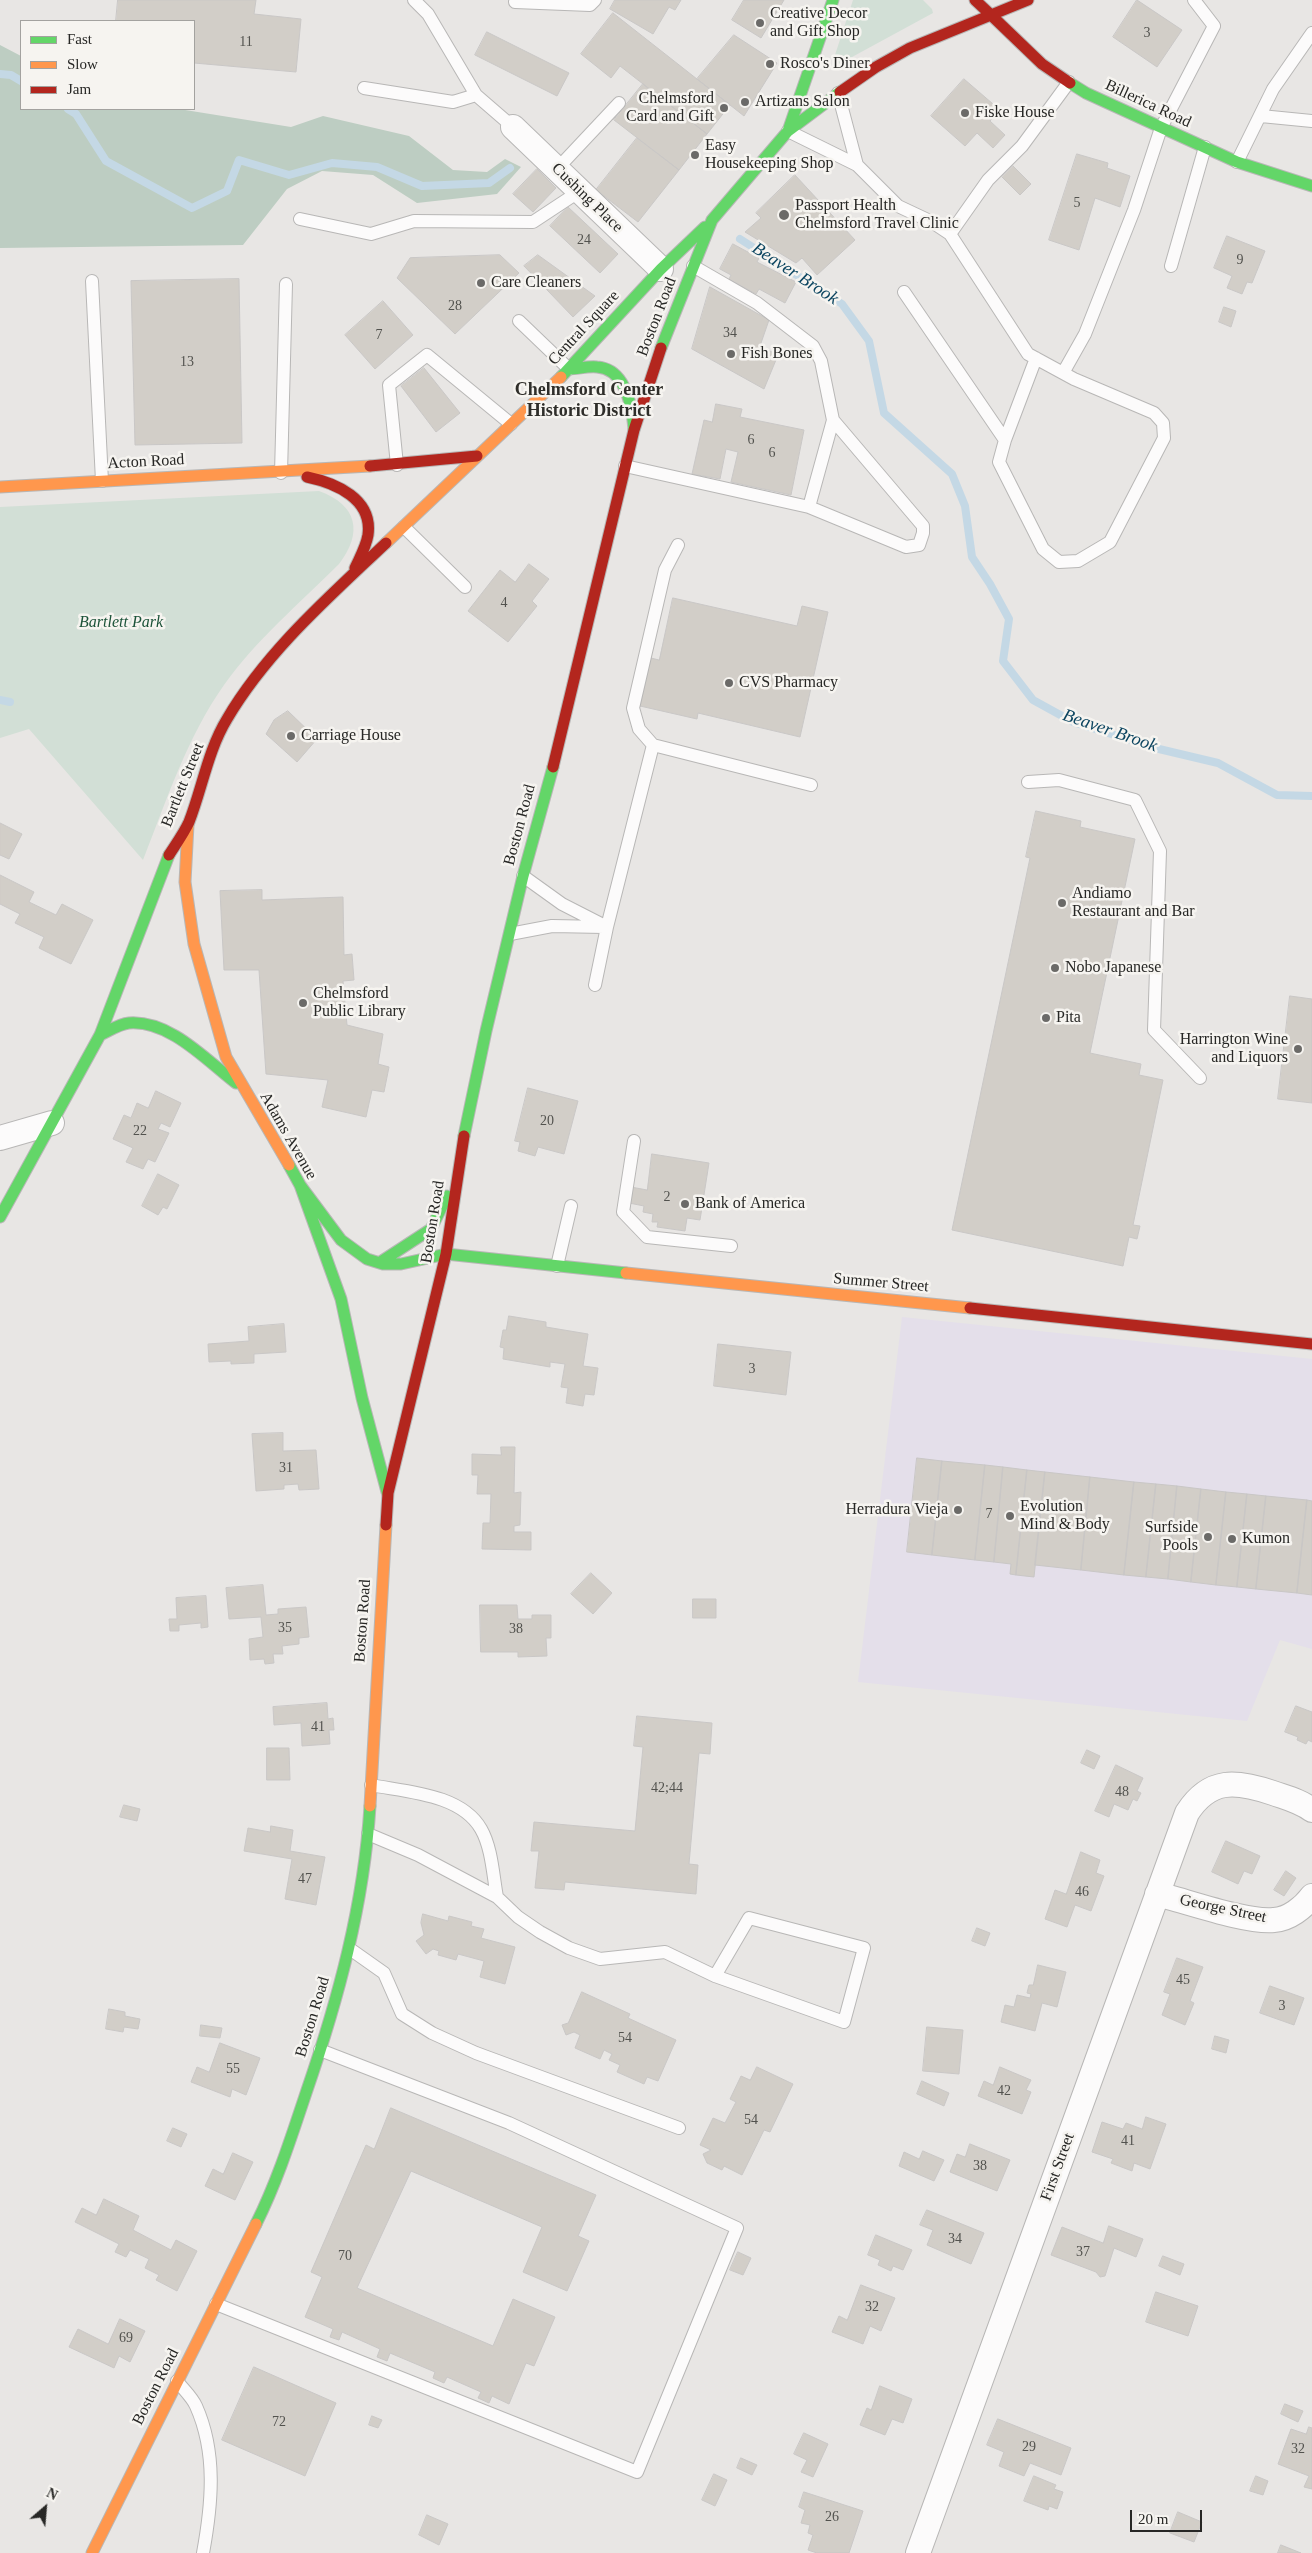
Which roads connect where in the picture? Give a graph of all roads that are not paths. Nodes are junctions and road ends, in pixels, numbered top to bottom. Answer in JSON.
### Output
{"nodes":[{"id":1,"x":414,"y":0,"type":"edge"},
{"id":2,"x":594,"y":0,"type":"edge"},
{"id":3,"x":833,"y":0,"type":"edge"},
{"id":4,"x":975,"y":0,"type":"edge"},
{"id":5,"x":1028,"y":0,"type":"edge"},
{"id":6,"x":1194,"y":0,"type":"edge"},
{"id":7,"x":515,"y":2,"type":"dead end"},
{"id":8,"x":991,"y":15,"type":"junction"},
{"id":9,"x":1312,"y":33,"type":"edge"},
{"id":10,"x":1069,"y":82,"type":"junction"},
{"id":11,"x":364,"y":88,"type":"dead end"},
{"id":12,"x":838,"y":93,"type":"junction"},
{"id":13,"x":476,"y":95,"type":"junction"},
{"id":14,"x":619,"y":103,"type":"dead end"},
{"id":15,"x":1260,"y":116,"type":"junction"},
{"id":16,"x":1312,"y":121,"type":"edge"},
{"id":17,"x":513,"y":127,"type":"joint"},
{"id":18,"x":1160,"y":128,"type":"junction"},
{"id":19,"x":788,"y":131,"type":"junction"},
{"id":20,"x":1205,"y":147,"type":"junction"},
{"id":21,"x":1237,"y":162,"type":"junction"},
{"id":22,"x":857,"y":165,"type":"junction"},
{"id":23,"x":557,"y":169,"type":"junction"},
{"id":24,"x":1312,"y":186,"type":"edge"},
{"id":25,"x":580,"y":191,"type":"junction"},
{"id":26,"x":300,"y":219,"type":"dead end"},
{"id":27,"x":712,"y":220,"type":"junction"},
{"id":28,"x":950,"y":234,"type":"junction"},
{"id":29,"x":693,"y":266,"type":"junction"},
{"id":30,"x":1171,"y":266,"type":"dead end"},
{"id":31,"x":661,"y":269,"type":"junction"},
{"id":32,"x":92,"y":281,"type":"dead end"},
{"id":33,"x":286,"y":284,"type":"dead end"},
{"id":34,"x":904,"y":292,"type":"dead end"},
{"id":35,"x":519,"y":321,"type":"dead end"},
{"id":36,"x":1036,"y":358,"type":"junction"},
{"id":37,"x":569,"y":370,"type":"junction"},
{"id":38,"x":1063,"y":373,"type":"junction"},
{"id":39,"x":833,"y":420,"type":"junction"},
{"id":40,"x":511,"y":424,"type":"junction"},
{"id":41,"x":634,"y":430,"type":"junction"},
{"id":42,"x":1005,"y":440,"type":"junction"},
{"id":43,"x":478,"y":456,"type":"junction"},
{"id":44,"x":397,"y":465,"type":"junction"},
{"id":45,"x":625,"y":466,"type":"junction"},
{"id":46,"x":287,"y":473,"type":"junction"},
{"id":47,"x":102,"y":481,"type":"junction"},
{"id":48,"x":0,"y":487,"type":"edge"},
{"id":49,"x":810,"y":507,"type":"junction"},
{"id":50,"x":404,"y":527,"type":"junction"},
{"id":51,"x":678,"y":545,"type":"dead end"},
{"id":52,"x":349,"y":580,"type":"junction"},
{"id":53,"x":466,"y":587,"type":"dead end"},
{"id":54,"x":653,"y":745,"type":"junction"},
{"id":55,"x":1028,"y":782,"type":"dead end"},
{"id":56,"x":811,"y":785,"type":"dead end"},
{"id":57,"x":188,"y":824,"type":"junction"},
{"id":58,"x":523,"y":876,"type":"junction"},
{"id":59,"x":607,"y":927,"type":"junction"},
{"id":60,"x":510,"y":934,"type":"junction"},
{"id":61,"x":595,"y":985,"type":"dead end"},
{"id":62,"x":100,"y":1034,"type":"junction"},
{"id":63,"x":1200,"y":1078,"type":"dead end"},
{"id":64,"x":242,"y":1088,"type":"junction"},
{"id":65,"x":52,"y":1123,"type":"junction"},
{"id":66,"x":0,"y":1138,"type":"edge"},
{"id":67,"x":634,"y":1141,"type":"dead end"},
{"id":68,"x":457,"y":1172,"type":"junction"},
{"id":69,"x":300,"y":1185,"type":"junction"},
{"id":70,"x":571,"y":1206,"type":"dead end"},
{"id":71,"x":0,"y":1217,"type":"edge"},
{"id":72,"x":731,"y":1246,"type":"dead end"},
{"id":73,"x":446,"y":1254,"type":"junction"},
{"id":74,"x":379,"y":1263,"type":"junction"},
{"id":75,"x":557,"y":1266,"type":"junction"},
{"id":76,"x":1312,"y":1344,"type":"edge"},
{"id":77,"x":388,"y":1494,"type":"junction"},
{"id":78,"x":371,"y":1784,"type":"junction"},
{"id":79,"x":1312,"y":1810,"type":"edge"},
{"id":80,"x":368,"y":1834,"type":"junction"},
{"id":81,"x":1157,"y":1894,"type":"junction"},
{"id":82,"x":497,"y":1896,"type":"junction"},
{"id":83,"x":1312,"y":1896,"type":"edge"},
{"id":84,"x":350,"y":1949,"type":"junction"},
{"id":85,"x":715,"y":1976,"type":"junction"},
{"id":86,"x":320,"y":2050,"type":"junction"},
{"id":87,"x":679,"y":2128,"type":"dead end"},
{"id":88,"x":216,"y":2304,"type":"junction"},
{"id":89,"x":177,"y":2381,"type":"junction"},
{"id":90,"x":92,"y":2553,"type":"edge"},
{"id":91,"x":204,"y":2553,"type":"edge"},
{"id":92,"x":918,"y":2553,"type":"edge"}],
"edges":[{"from":1,"to":13,"type":"lane"},
{"from":2,"to":7,"type":"lane"},
{"from":3,"to":19,"type":"main road"},
{"from":4,"to":8,"type":"main road","name":"Billerica Road"},
{"from":5,"to":8,"type":"main road","name":"Boston Road"},
{"from":6,"to":18,"type":"lane"},
{"from":8,"to":10,"type":"main road","name":"Billerica Road"},
{"from":8,"to":12,"type":"main road","name":"Boston Road"},
{"from":9,"to":15,"type":"lane"},
{"from":10,"to":18,"type":"main road","name":"Billerica Road"},
{"from":10,"to":28,"type":"lane"},
{"from":11,"to":13,"type":"lane"},
{"from":12,"to":19,"type":"main road","name":"Boston Road"},
{"from":12,"to":22,"type":"lane"},
{"from":13,"to":17,"type":"lane"},
{"from":14,"to":23,"type":"lane"},
{"from":15,"to":16,"type":"lane"},
{"from":15,"to":21,"type":"lane"},
{"from":17,"to":23,"type":"street","name":"Cushing Place"},
{"from":18,"to":20,"type":"main road","name":"Billerica Road"},
{"from":18,"to":38,"type":"lane"},
{"from":19,"to":22,"type":"lane"},
{"from":19,"to":27,"type":"main road","name":"Boston Road"},
{"from":20,"to":21,"type":"main road","name":"Billerica Road"},
{"from":20,"to":30,"type":"lane"},
{"from":21,"to":24,"type":"main road","name":"Billerica Road"},
{"from":22,"to":28,"type":"lane"},
{"from":23,"to":25,"type":"street","name":"Cushing Place"},
{"from":25,"to":26,"type":"lane"},
{"from":25,"to":31,"type":"street","name":"Cushing Place"},
{"from":27,"to":29,"type":"main road","name":"Boston Road"},
{"from":27,"to":31,"type":"main road","name":"Central Square"},
{"from":28,"to":36,"type":"lane"},
{"from":29,"to":39,"type":"lane"},
{"from":29,"to":41,"type":"main road","name":"Boston Road"},
{"from":31,"to":37,"type":"main road","name":"Central Square"},
{"from":32,"to":47,"type":"lane"},
{"from":33,"to":46,"type":"lane"},
{"from":34,"to":42,"type":"lane"},
{"from":35,"to":37,"type":"lane"},
{"from":36,"to":38,"type":"lane"},
{"from":36,"to":42,"type":"lane"},
{"from":37,"to":40,"type":"main road","name":"Central Square"},
{"from":37,"to":41,"type":"main road"},
{"from":38,"to":42,"type":"lane"},
{"from":39,"to":49,"type":"lane"},
{"from":39,"to":49,"type":"lane"},
{"from":40,"to":43,"type":"main road","name":"Central Square"},
{"from":40,"to":44,"type":"lane"},
{"from":41,"to":45,"type":"main road","name":"Boston Road"},
{"from":43,"to":44,"type":"main road","name":"Acton Road"},
{"from":43,"to":50,"type":"main road","name":"Bartlett Street"},
{"from":44,"to":46,"type":"main road","name":"Acton Road"},
{"from":45,"to":49,"type":"lane"},
{"from":45,"to":58,"type":"main road","name":"Boston Road"},
{"from":46,"to":47,"type":"main road","name":"Acton Road"},
{"from":46,"to":52,"type":"main road","name":"Acton Road"},
{"from":47,"to":48,"type":"main road","name":"Acton Road"},
{"from":50,"to":52,"type":"main road","name":"Bartlett Street"},
{"from":50,"to":53,"type":"lane"},
{"from":51,"to":54,"type":"lane"},
{"from":52,"to":57,"type":"main road","name":"Bartlett Street"},
{"from":54,"to":56,"type":"lane"},
{"from":54,"to":59,"type":"lane"},
{"from":55,"to":63,"type":"lane"},
{"from":57,"to":62,"type":"main road","name":"Bartlett Street"},
{"from":57,"to":64,"type":"main road","name":"Adams Avenue"},
{"from":58,"to":59,"type":"lane"},
{"from":58,"to":60,"type":"main road","name":"Boston Road"},
{"from":59,"to":60,"type":"lane"},
{"from":59,"to":61,"type":"lane"},
{"from":60,"to":68,"type":"main road","name":"Boston Road"},
{"from":62,"to":64,"type":"main road"},
{"from":62,"to":65,"type":"main road","name":"Bartlett Street"},
{"from":64,"to":69,"type":"main road","name":"Adams Avenue"},
{"from":65,"to":66,"type":"street"},
{"from":65,"to":71,"type":"main road","name":"Bartlett Street"},
{"from":67,"to":72,"type":"lane"},
{"from":68,"to":73,"type":"main road","name":"Boston Road"},
{"from":68,"to":74,"type":"main road"},
{"from":69,"to":74,"type":"main road"},
{"from":69,"to":77,"type":"main road","name":"Adams Avenue"},
{"from":70,"to":75,"type":"lane"},
{"from":73,"to":74,"type":"main road","name":"Summer Street"},
{"from":73,"to":75,"type":"main road","name":"Summer Street"},
{"from":73,"to":77,"type":"main road","name":"Boston Road"},
{"from":75,"to":76,"type":"main road","name":"Summer Street"},
{"from":77,"to":78,"type":"main road","name":"Boston Road"},
{"from":78,"to":80,"type":"main road","name":"Boston Road"},
{"from":78,"to":82,"type":"lane"},
{"from":79,"to":81,"type":"street","name":"First Street"},
{"from":80,"to":82,"type":"lane"},
{"from":80,"to":84,"type":"main road","name":"Boston Road"},
{"from":81,"to":83,"type":"street","name":"George Street"},
{"from":81,"to":92,"type":"street","name":"First Street"},
{"from":82,"to":85,"type":"lane"},
{"from":84,"to":86,"type":"main road","name":"Boston Road"},
{"from":84,"to":87,"type":"lane"},
{"from":85,"to":85,"type":"lane"},
{"from":86,"to":88,"type":"main road","name":"Boston Road"},
{"from":86,"to":88,"type":"lane"},
{"from":88,"to":89,"type":"main road","name":"Boston Road"},
{"from":89,"to":90,"type":"main road","name":"Boston Road"},
{"from":89,"to":91,"type":"lane"}]}
